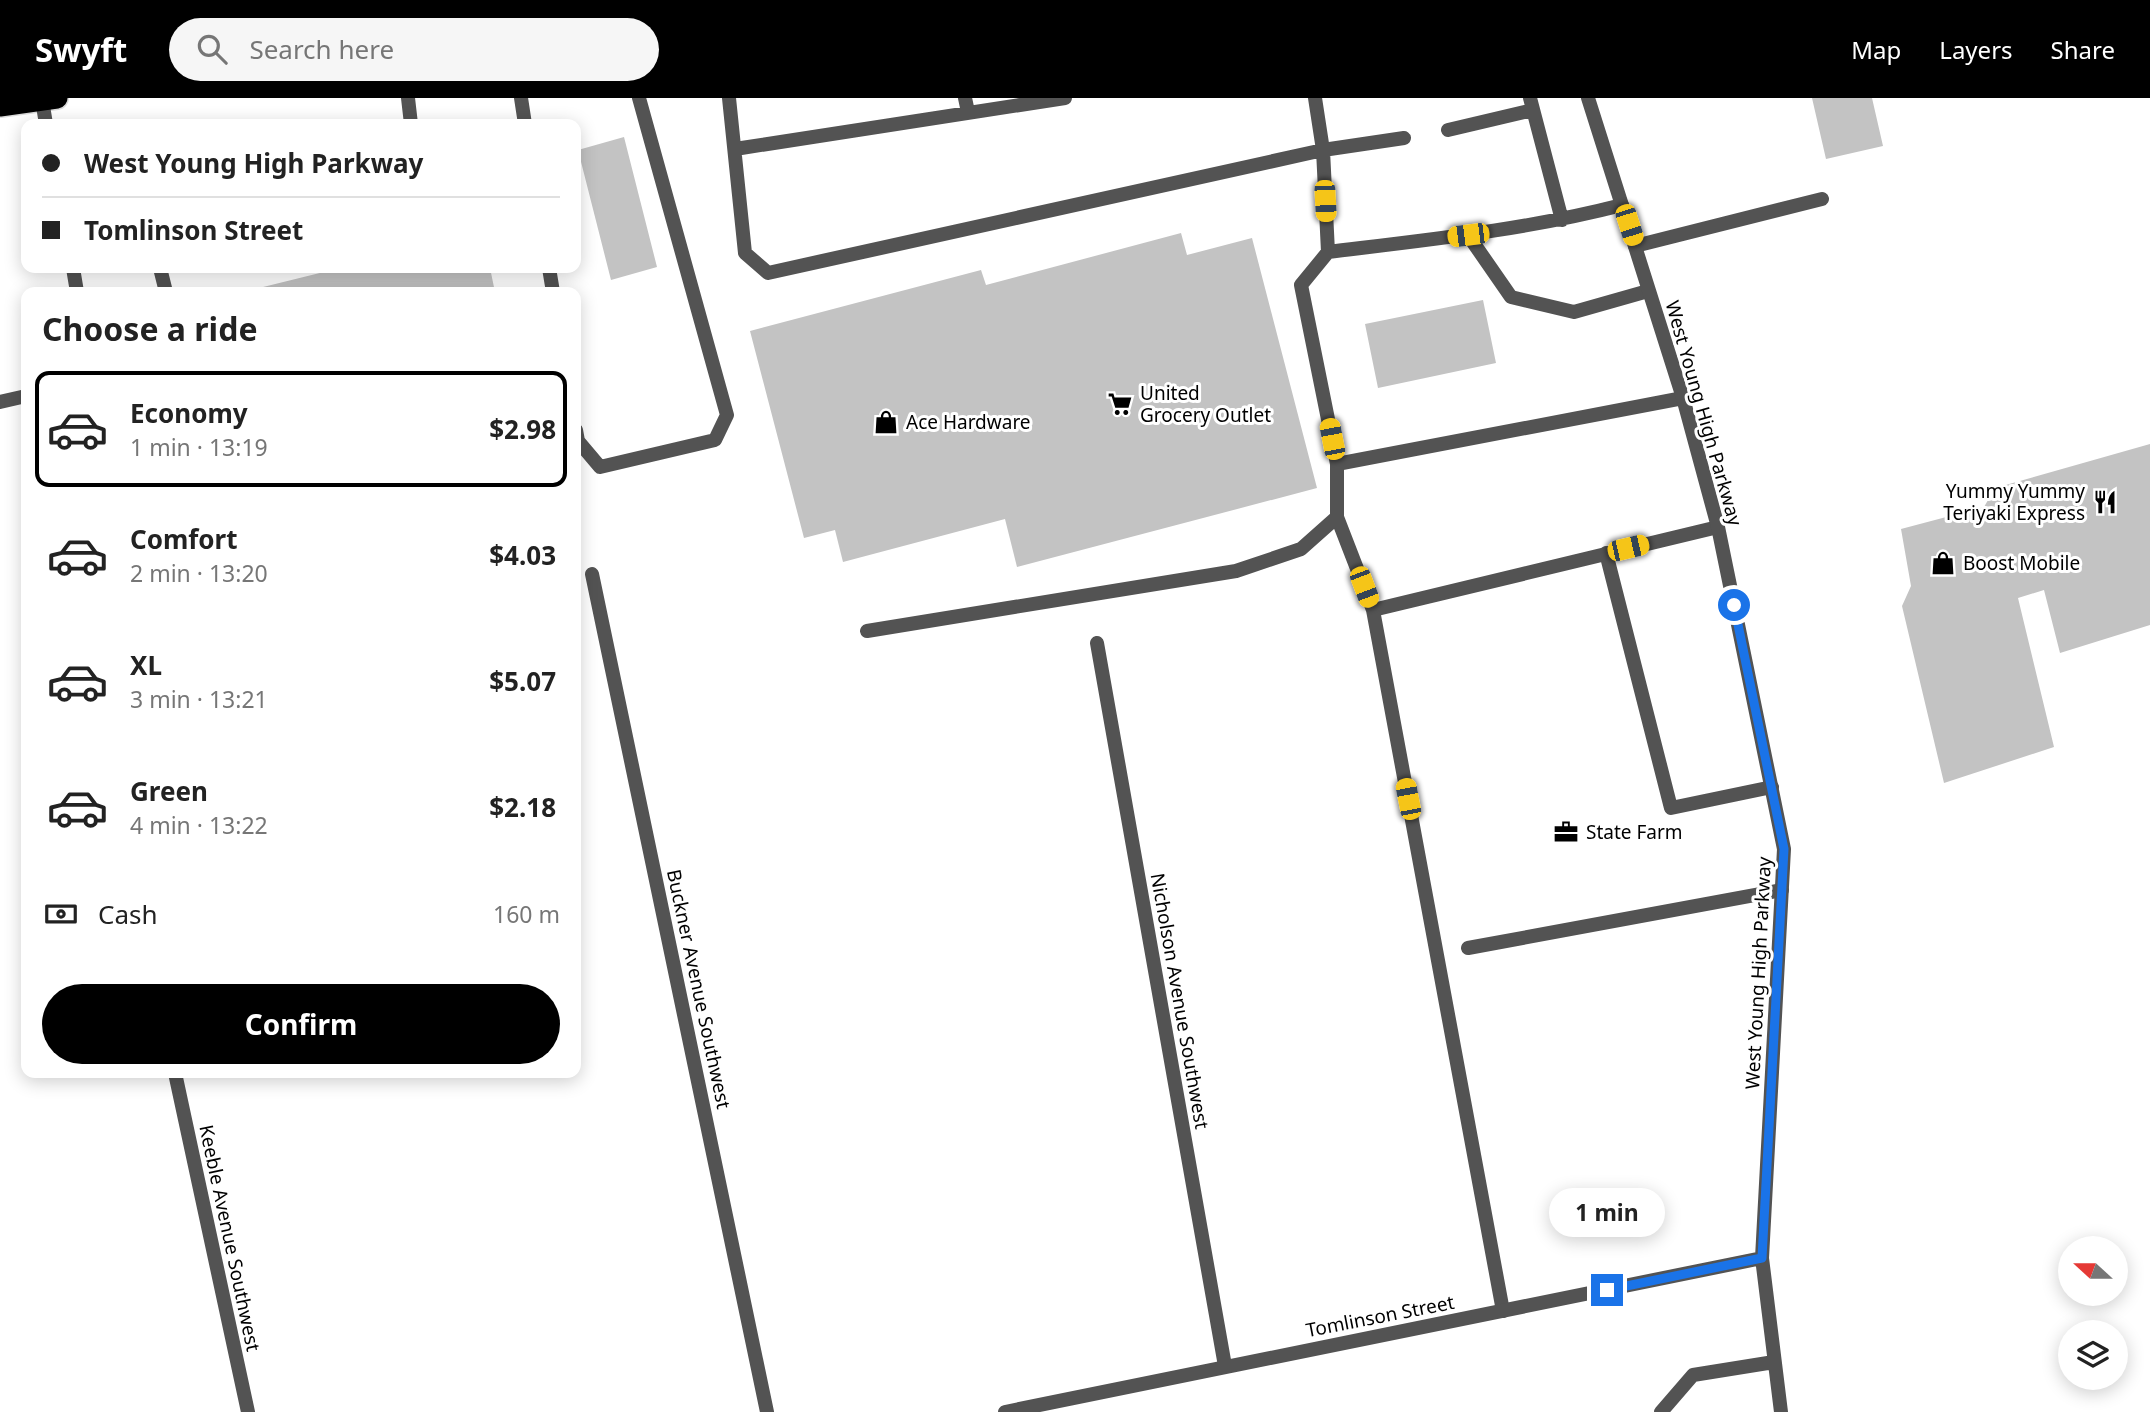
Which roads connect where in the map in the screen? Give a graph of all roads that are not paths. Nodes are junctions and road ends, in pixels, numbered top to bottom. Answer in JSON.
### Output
{"nodes":[{"id":1,"x":408,"y":98,"type":"edge"},
{"id":2,"x":521,"y":98,"type":"edge"},
{"id":3,"x":639,"y":98,"type":"edge"},
{"id":4,"x":729,"y":98,"type":"edge"},
{"id":5,"x":1065,"y":98,"type":"edge"},
{"id":6,"x":1315,"y":98,"type":"edge"},
{"id":7,"x":1588,"y":98,"type":"edge"},
{"id":8,"x":50,"y":99,"type":"edge"},
{"id":9,"x":1,"y":103,"type":"edge"},
{"id":10,"x":1531,"y":104,"type":"edge"},
{"id":11,"x":966,"y":105,"type":"edge"},
{"id":12,"x":48,"y":119,"type":"edge"},
{"id":13,"x":410,"y":119,"type":"edge"},
{"id":14,"x":524,"y":119,"type":"edge"},
{"id":15,"x":1448,"y":130,"type":"dead end"},
{"id":16,"x":1404,"y":138,"type":"dead end"},
{"id":17,"x":735,"y":149,"type":"junction"},
{"id":18,"x":1322,"y":150,"type":"junction"},
{"id":19,"x":1822,"y":199,"type":"dead end"},
{"id":20,"x":1622,"y":205,"type":"junction"},
{"id":21,"x":1562,"y":220,"type":"junction"},
{"id":22,"x":1468,"y":235,"type":"junction"},
{"id":23,"x":1635,"y":246,"type":"junction"},
{"id":24,"x":1328,"y":252,"type":"junction"},
{"id":25,"x":1648,"y":291,"type":"junction"},
{"id":26,"x":21,"y":397,"type":"edge"},
{"id":27,"x":1683,"y":398,"type":"junction"},
{"id":28,"x":0,"y":402,"type":"edge"},
{"id":29,"x":581,"y":445,"type":"edge"},
{"id":30,"x":1338,"y":464,"type":"junction"},
{"id":31,"x":1337,"y":517,"type":"junction"},
{"id":32,"x":1717,"y":527,"type":"junction"},
{"id":33,"x":1606,"y":553,"type":"junction"},
{"id":34,"x":592,"y":574,"type":"dead end"},
{"id":35,"x":1373,"y":611,"type":"junction"},
{"id":36,"x":867,"y":631,"type":"dead end"},
{"id":37,"x":1097,"y":643,"type":"dead end"},
{"id":38,"x":1772,"y":787,"type":"junction"},
{"id":39,"x":1782,"y":890,"type":"junction"},
{"id":40,"x":1468,"y":948,"type":"dead end"},
{"id":41,"x":175,"y":1078,"type":"edge"},
{"id":42,"x":1762,"y":1258,"type":"junction"},
{"id":43,"x":1503,"y":1311,"type":"junction"},
{"id":44,"x":1774,"y":1362,"type":"junction"},
{"id":45,"x":1225,"y":1366,"type":"junction"},
{"id":46,"x":248,"y":1412,"type":"edge"},
{"id":47,"x":767,"y":1412,"type":"edge"},
{"id":48,"x":1005,"y":1412,"type":"edge"},
{"id":49,"x":1661,"y":1412,"type":"edge"},
{"id":50,"x":1781,"y":1412,"type":"edge"}],
"edges":[{"from":1,"to":13,"type":"street"},
{"from":2,"to":14,"type":"street"},
{"from":3,"to":29,"type":"street"},
{"from":4,"to":17,"type":"street"},
{"from":5,"to":11,"type":"street"},
{"from":6,"to":18,"type":"street"},
{"from":7,"to":20,"type":"street","name":"West Young High Parkway"},
{"from":8,"to":9,"type":"highway"},
{"from":8,"to":12,"type":"street"},
{"from":10,"to":15,"type":"street"},
{"from":10,"to":21,"type":"street"},
{"from":11,"to":17,"type":"street"},
{"from":16,"to":18,"type":"street"},
{"from":17,"to":18,"type":"street"},
{"from":18,"to":24,"type":"street"},
{"from":19,"to":23,"type":"street"},
{"from":20,"to":21,"type":"street"},
{"from":20,"to":23,"type":"street","name":"West Young High Parkway"},
{"from":21,"to":22,"type":"street"},
{"from":22,"to":24,"type":"street"},
{"from":22,"to":25,"type":"street"},
{"from":23,"to":25,"type":"street","name":"West Young High Parkway"},
{"from":24,"to":30,"type":"street"},
{"from":25,"to":27,"type":"street","name":"West Young High Parkway"},
{"from":26,"to":28,"type":"street"},
{"from":27,"to":30,"type":"street"},
{"from":27,"to":32,"type":"street","name":"West Young High Parkway"},
{"from":30,"to":31,"type":"street"},
{"from":31,"to":35,"type":"street"},
{"from":31,"to":36,"type":"street"},
{"from":32,"to":33,"type":"street"},
{"from":32,"to":38,"type":"street","name":"West Young High Parkway"},
{"from":33,"to":35,"type":"street"},
{"from":33,"to":38,"type":"street"},
{"from":34,"to":47,"type":"street","name":"Buckner Avenue Southwest"},
{"from":35,"to":43,"type":"street"},
{"from":37,"to":45,"type":"street","name":"Nicholson Avenue Southwest"},
{"from":38,"to":39,"type":"street","name":"West Young High Parkway"},
{"from":39,"to":40,"type":"street"},
{"from":39,"to":42,"type":"street","name":"West Young High Parkway"},
{"from":41,"to":46,"type":"street","name":"Keeble Avenue Southwest"},
{"from":42,"to":43,"type":"street","name":"Tomlinson Street"},
{"from":42,"to":44,"type":"street","name":"West Young High Parkway"},
{"from":43,"to":45,"type":"street","name":"Tomlinson Street"},
{"from":44,"to":49,"type":"street"},
{"from":44,"to":50,"type":"street","name":"West Young High Parkway"},
{"from":45,"to":48,"type":"street","name":"Tomlinson Street"}]}
